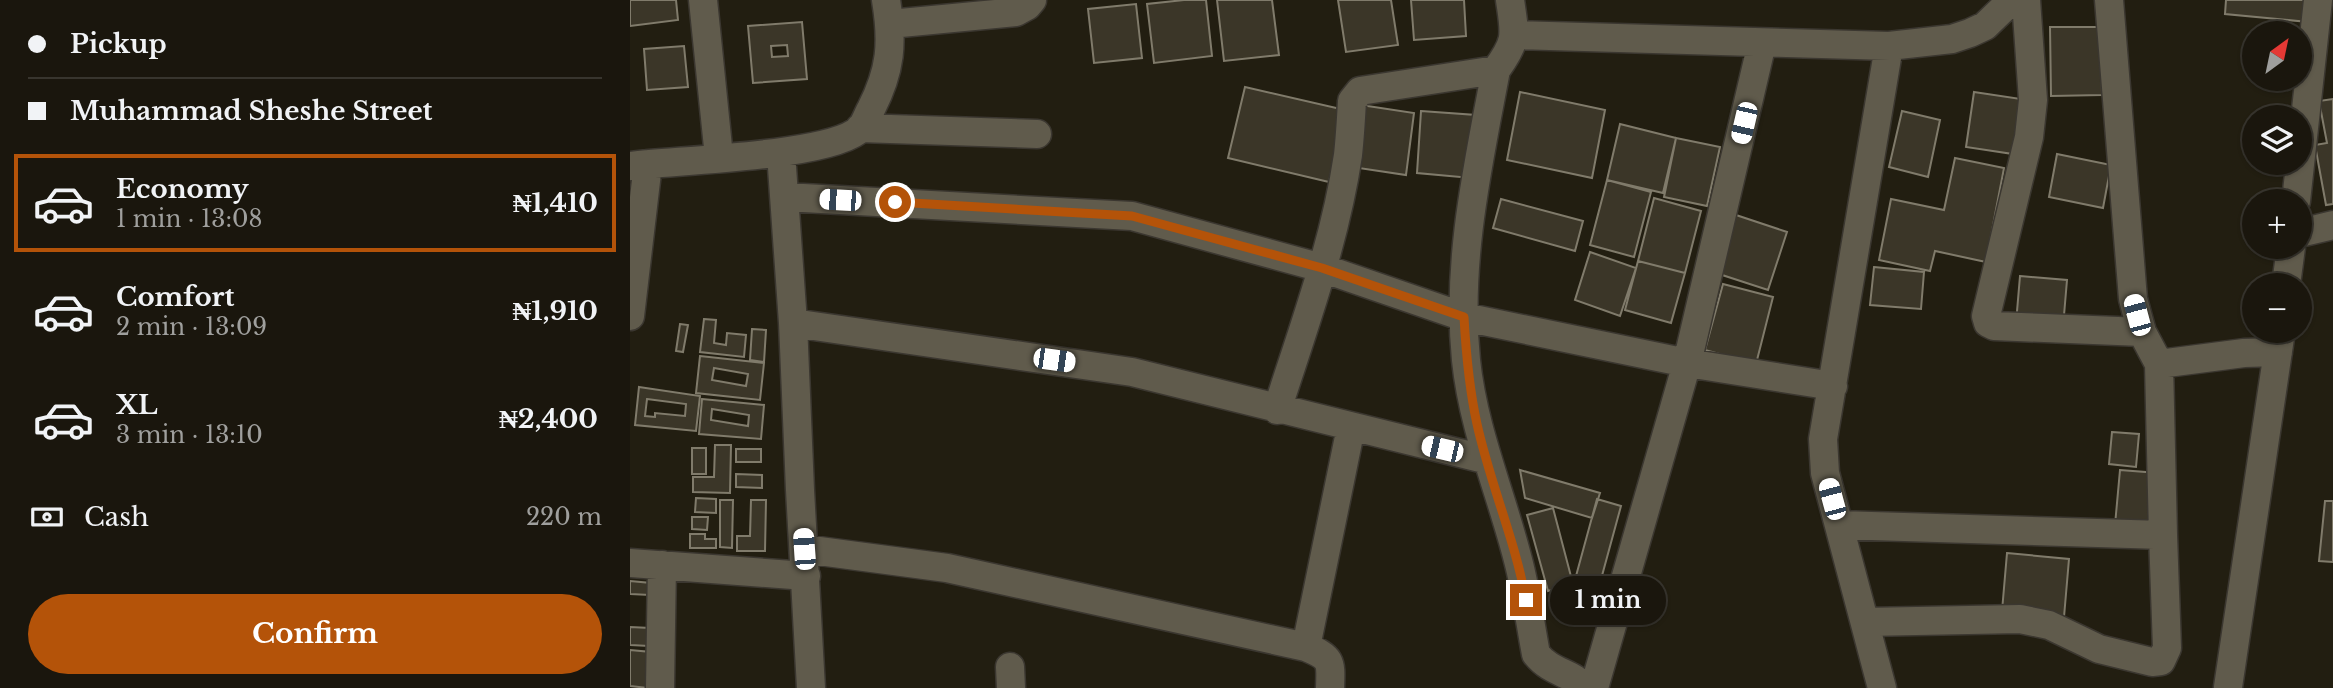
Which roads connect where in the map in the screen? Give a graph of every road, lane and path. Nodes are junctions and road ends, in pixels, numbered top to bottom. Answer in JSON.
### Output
{"nodes":[{"id":1,"x":704,"y":0,"type":"edge"},
{"id":2,"x":1032,"y":0,"type":"edge"},
{"id":3,"x":1510,"y":0,"type":"edge"},
{"id":4,"x":2011,"y":0,"type":"edge"},
{"id":5,"x":2026,"y":0,"type":"edge"},
{"id":6,"x":2109,"y":0,"type":"edge"},
{"id":7,"x":2322,"y":8,"type":"edge"},
{"id":8,"x":888,"y":12,"type":"edge"},
{"id":9,"x":1515,"y":35,"type":"junction"},
{"id":10,"x":1762,"y":43,"type":"junction"},
{"id":11,"x":1889,"y":46,"type":"junction"},
{"id":12,"x":1496,"y":70,"type":"junction"},
{"id":13,"x":860,"y":128,"type":"junction"},
{"id":14,"x":1037,"y":134,"type":"dead end"},
{"id":15,"x":781,"y":153,"type":"junction"},
{"id":16,"x":719,"y":157,"type":"junction"},
{"id":17,"x":639,"y":165,"type":"edge"},
{"id":18,"x":2298,"y":189,"type":"edge"},
{"id":19,"x":785,"y":197,"type":"junction"},
{"id":20,"x":2333,"y":225,"type":"edge"},
{"id":21,"x":2312,"y":230,"type":"edge"},
{"id":22,"x":1322,"y":268,"type":"junction"},
{"id":23,"x":630,"y":316,"type":"edge"},
{"id":24,"x":1464,"y":317,"type":"junction"},
{"id":25,"x":793,"y":323,"type":"junction"},
{"id":26,"x":2142,"y":332,"type":"junction"},
{"id":27,"x":2273,"y":343,"type":"edge"},
{"id":28,"x":2279,"y":343,"type":"edge"},
{"id":29,"x":1687,"y":363,"type":"junction"},
{"id":30,"x":2159,"y":364,"type":"junction"},
{"id":31,"x":1832,"y":386,"type":"junction"},
{"id":32,"x":1277,"y":410,"type":"junction"},
{"id":33,"x":1351,"y":427,"type":"junction"},
{"id":34,"x":1488,"y":460,"type":"junction"},
{"id":35,"x":1839,"y":525,"type":"junction"},
{"id":36,"x":2163,"y":535,"type":"junction"},
{"id":37,"x":805,"y":562,"type":"junction"},
{"id":38,"x":630,"y":563,"type":"edge"},
{"id":39,"x":663,"y":565,"type":"junction"},
{"id":40,"x":1864,"y":622,"type":"junction"},
{"id":41,"x":1306,"y":647,"type":"junction"},
{"id":42,"x":1586,"y":686,"type":"edge"},
{"id":43,"x":2228,"y":687,"type":"edge"},
{"id":44,"x":660,"y":688,"type":"edge"},
{"id":45,"x":811,"y":688,"type":"edge"},
{"id":46,"x":1330,"y":688,"type":"edge"},
{"id":47,"x":1549,"y":688,"type":"edge"},
{"id":48,"x":1882,"y":688,"type":"edge"}],
"edges":[{"from":1,"to":16,"type":"street"},
{"from":2,"to":8,"type":"street"},
{"from":3,"to":9,"type":"street"},
{"from":4,"to":11,"type":"street"},
{"from":5,"to":26,"type":"street"},
{"from":6,"to":26,"type":"street"},
{"from":7,"to":18,"type":"street"},
{"from":8,"to":13,"type":"street"},
{"from":9,"to":10,"type":"street"},
{"from":9,"to":12,"type":"street"},
{"from":10,"to":11,"type":"street"},
{"from":10,"to":29,"type":"street"},
{"from":11,"to":31,"type":"street"},
{"from":12,"to":22,"type":"street"},
{"from":12,"to":24,"type":"street"},
{"from":13,"to":14,"type":"street"},
{"from":13,"to":15,"type":"street"},
{"from":15,"to":16,"type":"street"},
{"from":15,"to":19,"type":"street"},
{"from":16,"to":17,"type":"street"},
{"from":17,"to":23,"type":"street"},
{"from":19,"to":22,"type":"street"},
{"from":19,"to":25,"type":"street"},
{"from":20,"to":21,"type":"street"},
{"from":22,"to":24,"type":"street"},
{"from":22,"to":32,"type":"street"},
{"from":24,"to":29,"type":"street"},
{"from":24,"to":34,"type":"street"},
{"from":25,"to":32,"type":"street"},
{"from":25,"to":37,"type":"street"},
{"from":26,"to":30,"type":"street"},
{"from":27,"to":30,"type":"street"},
{"from":28,"to":43,"type":"street"},
{"from":29,"to":31,"type":"street"},
{"from":29,"to":42,"type":"street"},
{"from":30,"to":36,"type":"street"},
{"from":31,"to":35,"type":"street"},
{"from":32,"to":33,"type":"street"},
{"from":33,"to":34,"type":"street"},
{"from":33,"to":41,"type":"street"},
{"from":34,"to":42,"type":"street"},
{"from":35,"to":36,"type":"street"},
{"from":35,"to":40,"type":"street"},
{"from":36,"to":40,"type":"street"},
{"from":37,"to":39,"type":"street"},
{"from":37,"to":41,"type":"street"},
{"from":37,"to":45,"type":"street"},
{"from":38,"to":39,"type":"street"},
{"from":39,"to":44,"type":"street"},
{"from":40,"to":48,"type":"street"},
{"from":41,"to":46,"type":"street"},
{"from":42,"to":47,"type":"street"}]}
